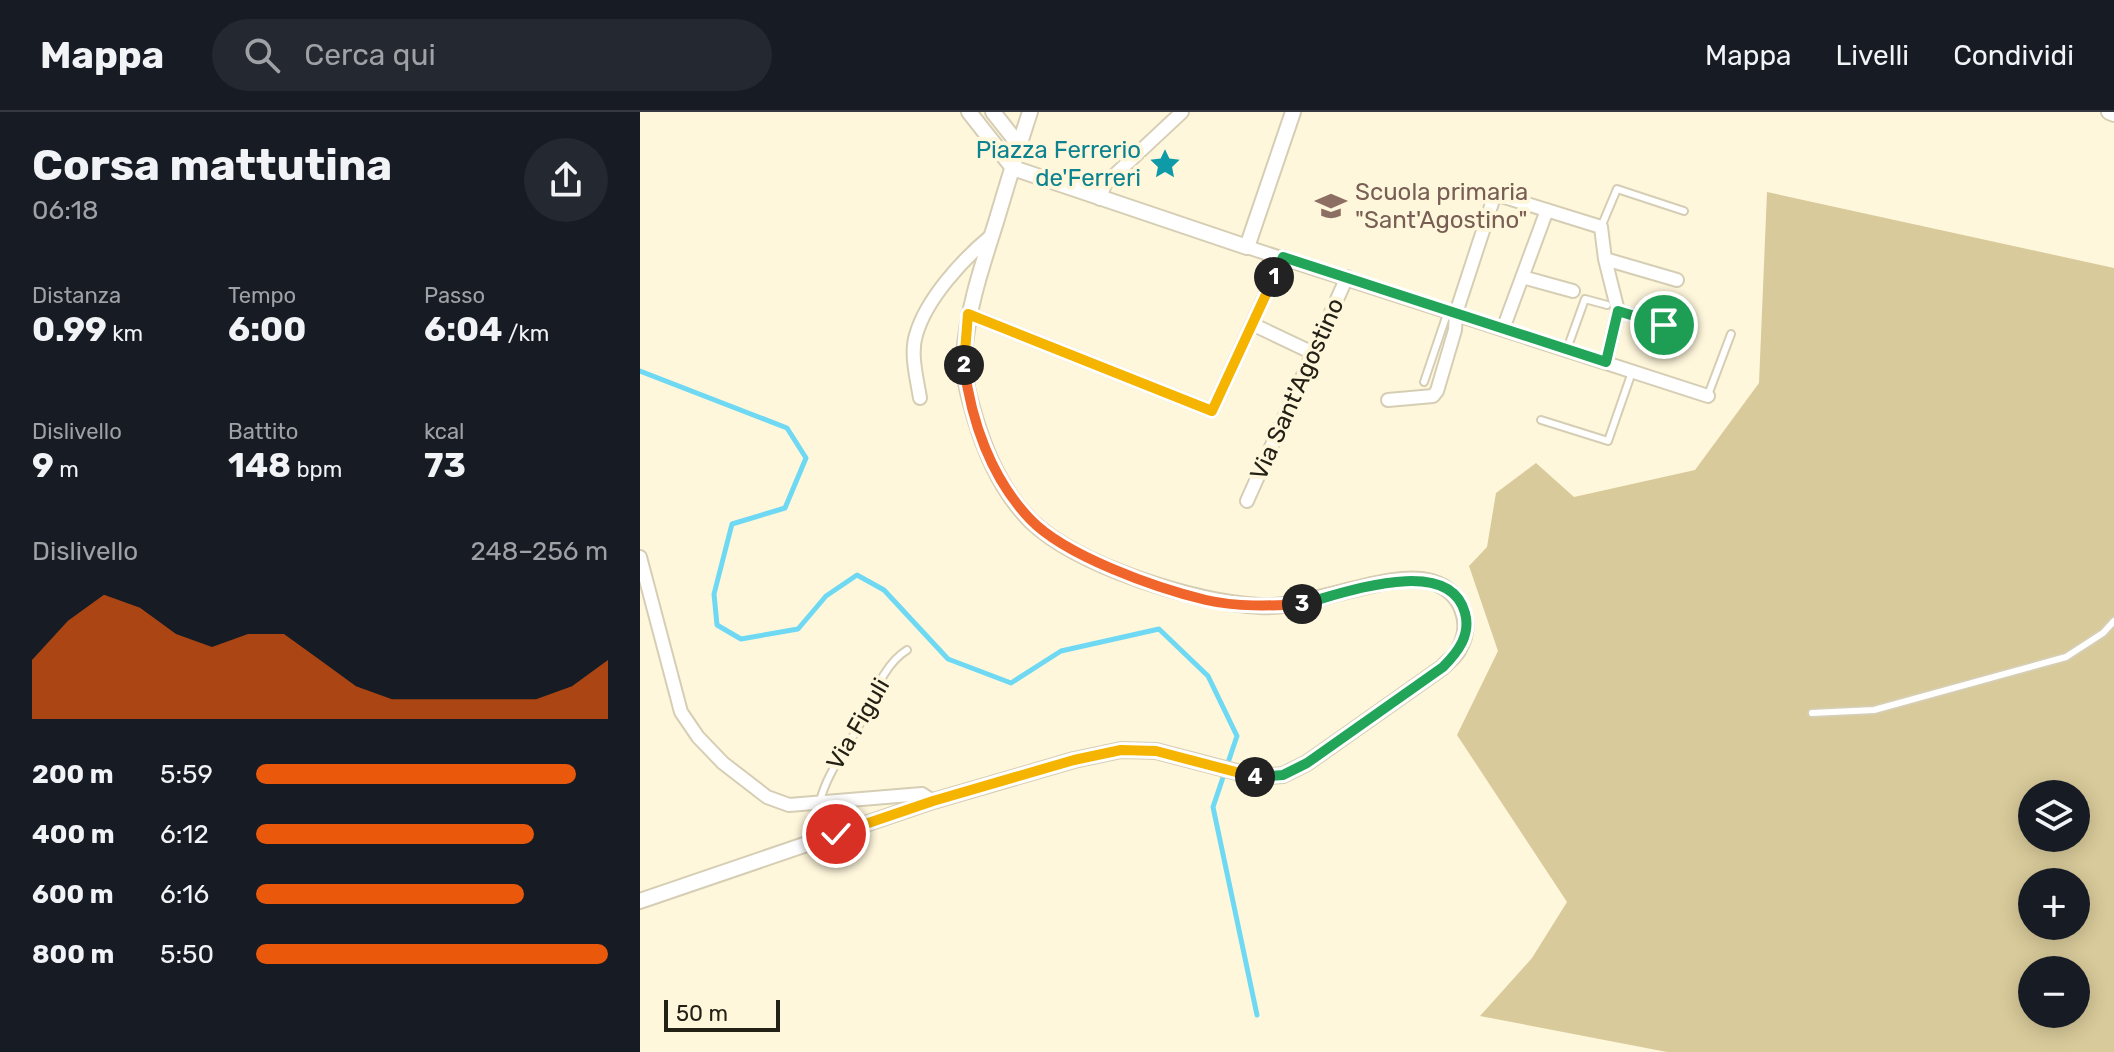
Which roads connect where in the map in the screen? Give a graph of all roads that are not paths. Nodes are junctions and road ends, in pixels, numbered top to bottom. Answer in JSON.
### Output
{"nodes":[{"id":1,"x":969,"y":112,"type":"edge"},
{"id":2,"x":993,"y":112,"type":"edge"},
{"id":3,"x":1030,"y":112,"type":"edge"},
{"id":4,"x":1182,"y":112,"type":"edge"},
{"id":5,"x":1293,"y":112,"type":"edge"},
{"id":6,"x":1019,"y":145,"type":"junction"},
{"id":7,"x":1013,"y":168,"type":"junction"},
{"id":8,"x":1100,"y":199,"type":"junction"},
{"id":9,"x":1547,"y":210,"type":"junction"},
{"id":10,"x":1684,"y":211,"type":"dead end"},
{"id":11,"x":1601,"y":227,"type":"junction"},
{"id":12,"x":992,"y":235,"type":"junction"},
{"id":13,"x":1247,"y":247,"type":"junction"},
{"id":14,"x":1283,"y":257,"type":"junction"},
{"id":15,"x":1605,"y":259,"type":"junction"},
{"id":16,"x":1347,"y":277,"type":"junction"},
{"id":17,"x":1522,"y":277,"type":"junction"},
{"id":18,"x":1677,"y":280,"type":"dead end"},
{"id":19,"x":1573,"y":291,"type":"dead end"},
{"id":20,"x":1612,"y":308,"type":"junction"},
{"id":21,"x":1452,"y":312,"type":"junction"},
{"id":22,"x":968,"y":314,"type":"junction"},
{"id":23,"x":1252,"y":324,"type":"junction"},
{"id":24,"x":1664,"y":325,"type":"dead end"},
{"id":25,"x":1503,"y":329,"type":"junction"},
{"id":26,"x":1731,"y":334,"type":"dead end"},
{"id":27,"x":1567,"y":349,"type":"junction"},
{"id":28,"x":1313,"y":353,"type":"junction"},
{"id":29,"x":1606,"y":362,"type":"junction"},
{"id":30,"x":1632,"y":372,"type":"junction"},
{"id":31,"x":1424,"y":382,"type":"dead end"},
{"id":32,"x":1708,"y":396,"type":"joint"},
{"id":33,"x":920,"y":398,"type":"dead end"},
{"id":34,"x":1388,"y":400,"type":"dead end"},
{"id":35,"x":1541,"y":420,"type":"dead end"},
{"id":36,"x":1247,"y":501,"type":"dead end"},
{"id":37,"x":640,"y":557,"type":"edge"},
{"id":38,"x":2114,"y":621,"type":"edge"},
{"id":39,"x":907,"y":650,"type":"dead end"},
{"id":40,"x":1812,"y":713,"type":"dead end"},
{"id":41,"x":933,"y":801,"type":"junction"},
{"id":42,"x":819,"y":804,"type":"junction"},
{"id":43,"x":640,"y":901,"type":"edge"}],
"edges":[{"from":1,"to":7,"type":"street"},
{"from":2,"to":6,"type":"street"},
{"from":3,"to":6,"type":"street"},
{"from":4,"to":8,"type":"street"},
{"from":5,"to":13,"type":"street"},
{"from":6,"to":7,"type":"street"},
{"from":7,"to":8,"type":"street"},
{"from":7,"to":12,"type":"street"},
{"from":8,"to":13,"type":"street"},
{"from":9,"to":11,"type":"street"},
{"from":9,"to":17,"type":"street"},
{"from":9,"to":21,"type":"street"},
{"from":10,"to":11,"type":"lane"},
{"from":11,"to":15,"type":"street"},
{"from":12,"to":22,"type":"street"},
{"from":12,"to":33,"type":"street"},
{"from":13,"to":14,"type":"street"},
{"from":14,"to":16,"type":"street"},
{"from":14,"to":23,"type":"street"},
{"from":15,"to":18,"type":"street"},
{"from":15,"to":20,"type":"street"},
{"from":16,"to":21,"type":"street"},
{"from":16,"to":28,"type":"street","name":"Via Sant'Agostino"},
{"from":17,"to":19,"type":"street"},
{"from":17,"to":25,"type":"street"},
{"from":20,"to":24,"type":"street"},
{"from":20,"to":27,"type":"lane"},
{"from":20,"to":29,"type":"street"},
{"from":21,"to":25,"type":"street"},
{"from":21,"to":31,"type":"lane"},
{"from":21,"to":34,"type":"street"},
{"from":22,"to":23,"type":"street"},
{"from":22,"to":41,"type":"street"},
{"from":23,"to":28,"type":"street"},
{"from":25,"to":27,"type":"street"},
{"from":26,"to":32,"type":"lane"},
{"from":27,"to":29,"type":"street"},
{"from":28,"to":36,"type":"street","name":"Via Sant'Agostino"},
{"from":29,"to":30,"type":"street"},
{"from":30,"to":32,"type":"street"},
{"from":30,"to":35,"type":"lane"},
{"from":37,"to":42,"type":"street"},
{"from":38,"to":40,"type":"lane"},
{"from":39,"to":42,"type":"lane","name":"Via Figuli"},
{"from":41,"to":42,"type":"street"},
{"from":41,"to":43,"type":"street"}]}
